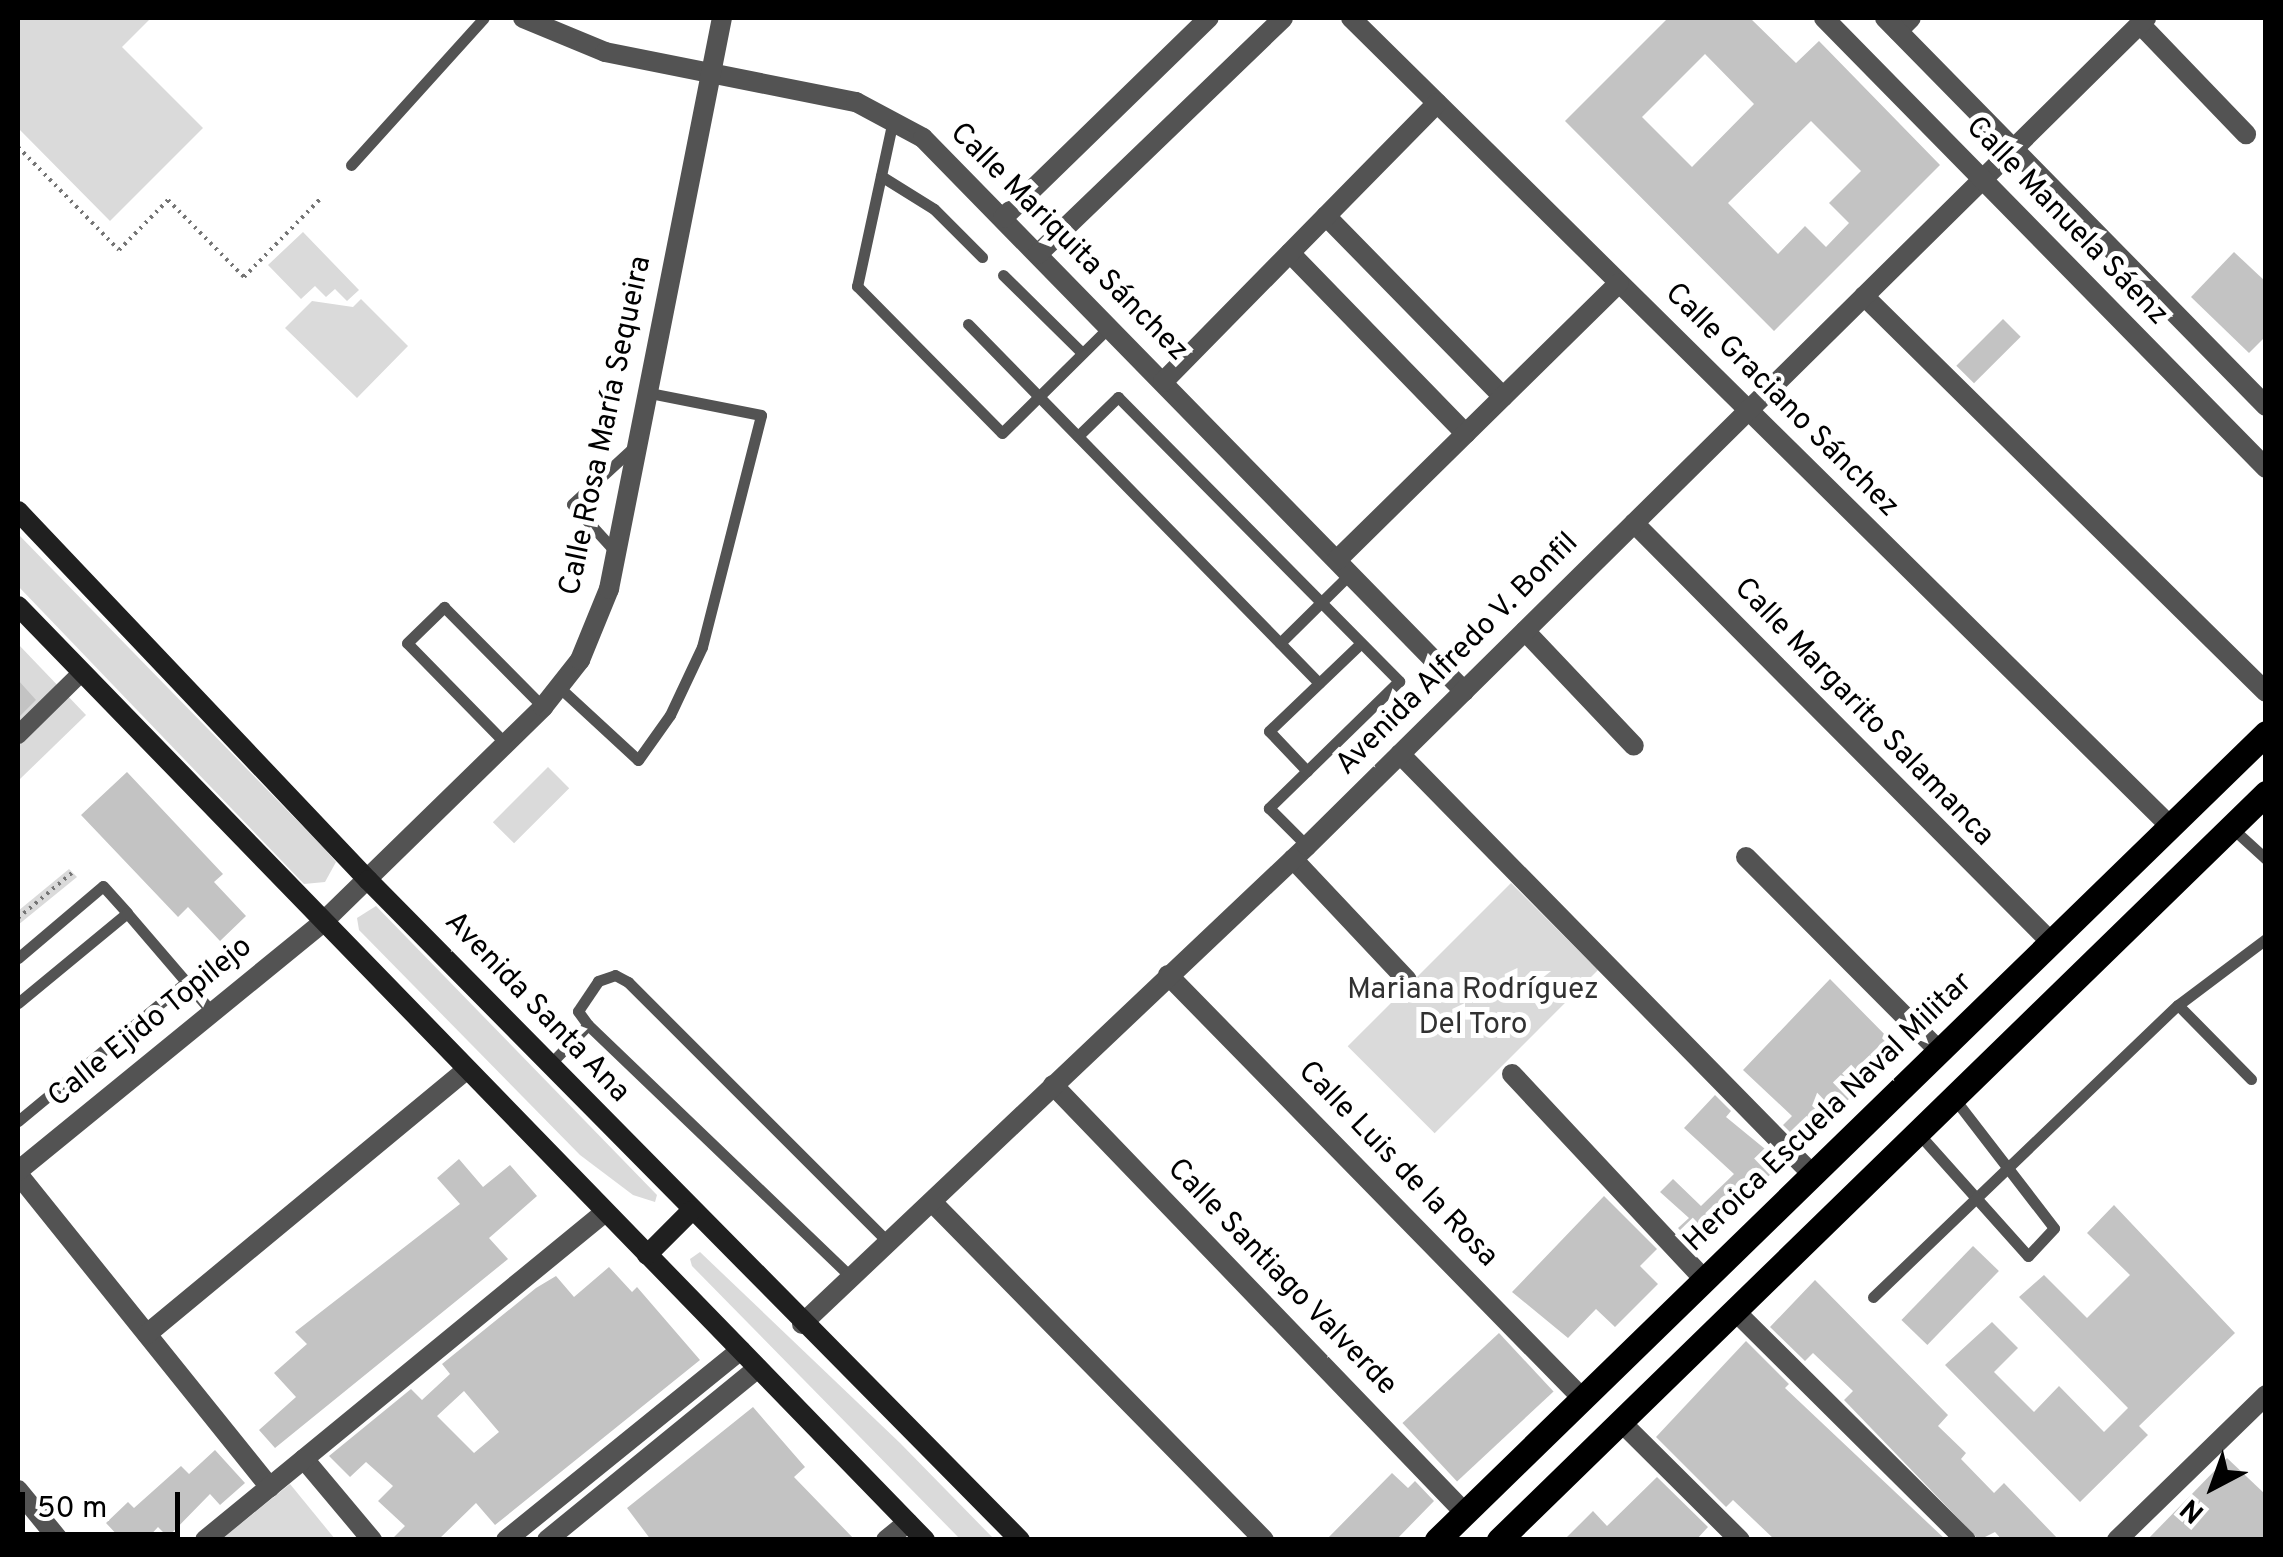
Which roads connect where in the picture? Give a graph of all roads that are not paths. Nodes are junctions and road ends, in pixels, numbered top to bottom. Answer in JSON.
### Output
{"nodes":[{"id":1,"x":484,"y":18,"type":"edge"},
{"id":2,"x":523,"y":18,"type":"edge"},
{"id":3,"x":722,"y":18,"type":"edge"},
{"id":4,"x":1209,"y":18,"type":"edge"},
{"id":5,"x":1282,"y":18,"type":"edge"},
{"id":6,"x":1351,"y":18,"type":"edge"},
{"id":7,"x":1824,"y":18,"type":"edge"},
{"id":8,"x":2143,"y":21,"type":"edge"},
{"id":9,"x":1898,"y":22,"type":"edge"},
{"id":10,"x":710,"y":71,"type":"junction"},
{"id":11,"x":1437,"y":102,"type":"junction"},
{"id":12,"x":893,"y":120,"type":"junction"},
{"id":13,"x":2246,"y":134,"type":"dead end"},
{"id":14,"x":2013,"y":148,"type":"junction"},
{"id":15,"x":351,"y":165,"type":"dead end"},
{"id":16,"x":881,"y":176,"type":"junction"},
{"id":17,"x":1982,"y":179,"type":"junction"},
{"id":18,"x":1326,"y":216,"type":"junction"},
{"id":19,"x":1003,"y":218,"type":"junction"},
{"id":20,"x":1290,"y":252,"type":"junction"},
{"id":21,"x":1038,"y":254,"type":"junction"},
{"id":22,"x":982,"y":256,"type":"dead end"},
{"id":23,"x":1003,"y":276,"type":"dead end"},
{"id":24,"x":1619,"y":283,"type":"junction"},
{"id":25,"x":1864,"y":296,"type":"junction"},
{"id":26,"x":968,"y":324,"type":"dead end"},
{"id":27,"x":1109,"y":327,"type":"junction"},
{"id":28,"x":1082,"y":353,"type":"junction"},
{"id":29,"x":1163,"y":382,"type":"junction"},
{"id":30,"x":644,"y":392,"type":"junction"},
{"id":31,"x":1039,"y":396,"type":"junction"},
{"id":32,"x":1503,"y":397,"type":"junction"},
{"id":33,"x":2266,"y":406,"type":"edge"},
{"id":34,"x":1748,"y":410,"type":"junction"},
{"id":35,"x":1466,"y":434,"type":"junction"},
{"id":36,"x":1078,"y":436,"type":"junction"},
{"id":37,"x":633,"y":448,"type":"junction"},
{"id":38,"x":2266,"y":468,"type":"edge"},
{"id":39,"x":18,"y":511,"type":"edge"},
{"id":40,"x":1634,"y":523,"type":"junction"},
{"id":41,"x":612,"y":548,"type":"junction"},
{"id":42,"x":1343,"y":567,"type":"junction"},
{"id":43,"x":1321,"y":602,"type":"junction"},
{"id":44,"x":18,"y":606,"type":"edge"},
{"id":45,"x":1525,"y":631,"type":"junction"},
{"id":46,"x":1361,"y":643,"type":"junction"},
{"id":47,"x":1280,"y":644,"type":"junction"},
{"id":48,"x":82,"y":672,"type":"junction"},
{"id":49,"x":1319,"y":684,"type":"junction"},
{"id":50,"x":560,"y":688,"type":"junction"},
{"id":51,"x":1464,"y":691,"type":"junction"},
{"id":52,"x":2266,"y":692,"type":"edge"},
{"id":53,"x":543,"y":708,"type":"junction"},
{"id":54,"x":2266,"y":733,"type":"edge"},
{"id":55,"x":18,"y":735,"type":"edge"},
{"id":56,"x":506,"y":744,"type":"junction"},
{"id":57,"x":1634,"y":746,"type":"dead end"},
{"id":58,"x":1400,"y":754,"type":"junction"},
{"id":59,"x":1307,"y":771,"type":"junction"},
{"id":60,"x":2266,"y":793,"type":"edge"},
{"id":61,"x":2170,"y":826,"type":"junction"},
{"id":62,"x":2231,"y":826,"type":"junction"},
{"id":63,"x":1300,"y":853,"type":"junction"},
{"id":64,"x":1746,"y":857,"type":"dead end"},
{"id":65,"x":2266,"y":859,"type":"edge"},
{"id":66,"x":368,"y":880,"type":"junction"},
{"id":67,"x":127,"y":913,"type":"junction"},
{"id":68,"x":323,"y":922,"type":"junction"},
{"id":69,"x":2266,"y":939,"type":"edge"},
{"id":70,"x":2051,"y":942,"type":"junction"},
{"id":71,"x":18,"y":958,"type":"edge"},
{"id":72,"x":1168,"y":975,"type":"junction"},
{"id":73,"x":1407,"y":980,"type":"dead end"},
{"id":74,"x":185,"y":983,"type":"junction"},
{"id":75,"x":18,"y":1003,"type":"edge"},
{"id":76,"x":2178,"y":1006,"type":"junction"},
{"id":77,"x":211,"y":1011,"type":"junction"},
{"id":78,"x":588,"y":1025,"type":"junction"},
{"id":79,"x":1939,"y":1051,"type":"junction"},
{"id":80,"x":550,"y":1064,"type":"junction"},
{"id":81,"x":466,"y":1070,"type":"junction"},
{"id":82,"x":1512,"y":1074,"type":"dead end"},
{"id":83,"x":2251,"y":1079,"type":"dead end"},
{"id":84,"x":1053,"y":1085,"type":"junction"},
{"id":85,"x":1954,"y":1096,"type":"junction"},
{"id":86,"x":18,"y":1121,"type":"edge"},
{"id":87,"x":1917,"y":1132,"type":"junction"},
{"id":88,"x":2010,"y":1164,"type":"junction"},
{"id":89,"x":18,"y":1173,"type":"edge"},
{"id":90,"x":1812,"y":1174,"type":"junction"},
{"id":91,"x":1976,"y":1200,"type":"junction"},
{"id":92,"x":933,"y":1203,"type":"junction"},
{"id":93,"x":605,"y":1212,"type":"junction"},
{"id":94,"x":692,"y":1212,"type":"junction"},
{"id":95,"x":889,"y":1243,"type":"junction"},
{"id":96,"x":648,"y":1255,"type":"junction"},
{"id":97,"x":852,"y":1278,"type":"junction"},
{"id":98,"x":1704,"y":1279,"type":"junction"},
{"id":99,"x":1873,"y":1297,"type":"dead end"},
{"id":100,"x":1734,"y":1310,"type":"junction"},
{"id":101,"x":802,"y":1324,"type":"junction"},
{"id":102,"x":146,"y":1334,"type":"junction"},
{"id":103,"x":741,"y":1350,"type":"junction"},
{"id":104,"x":758,"y":1368,"type":"junction"},
{"id":105,"x":2266,"y":1395,"type":"edge"},
{"id":106,"x":1582,"y":1398,"type":"junction"},
{"id":107,"x":1620,"y":1421,"type":"junction"},
{"id":108,"x":304,"y":1459,"type":"junction"},
{"id":109,"x":270,"y":1486,"type":"junction"},
{"id":110,"x":18,"y":1490,"type":"edge"},
{"id":111,"x":1464,"y":1512,"type":"junction"},
{"id":112,"x":908,"y":1522,"type":"junction"},
{"id":113,"x":1505,"y":1537,"type":"edge"},
{"id":114,"x":59,"y":1540,"type":"edge"},
{"id":115,"x":205,"y":1540,"type":"edge"},
{"id":116,"x":372,"y":1540,"type":"edge"},
{"id":117,"x":506,"y":1540,"type":"edge"},
{"id":118,"x":548,"y":1540,"type":"edge"},
{"id":119,"x":886,"y":1540,"type":"edge"},
{"id":120,"x":925,"y":1540,"type":"edge"},
{"id":121,"x":1020,"y":1540,"type":"edge"},
{"id":122,"x":1264,"y":1540,"type":"edge"},
{"id":123,"x":1437,"y":1540,"type":"edge"},
{"id":124,"x":1740,"y":1540,"type":"edge"},
{"id":125,"x":1966,"y":1540,"type":"edge"},
{"id":126,"x":2117,"y":1540,"type":"edge"}],
"edges":[{"from":1,"to":15,"type":"lane"},
{"from":2,"to":10,"type":"street","name":"Calle Mariquita Sánchez"},
{"from":3,"to":10,"type":"street","name":"Calle Rosa María Sequeira"},
{"from":4,"to":19,"type":"street"},
{"from":5,"to":21,"type":"street"},
{"from":6,"to":11,"type":"street","name":"Calle Graciano Sánchez"},
{"from":7,"to":17,"type":"street","name":"Calle Manuela Sáenz"},
{"from":8,"to":13,"type":"street"},
{"from":8,"to":14,"type":"street","name":"Avenida Alfredo V. Bonfil"},
{"from":9,"to":14,"type":"street","name":"Calle Manuela Sáenz"},
{"from":10,"to":12,"type":"street","name":"Calle Mariquita Sánchez"},
{"from":10,"to":30,"type":"street","name":"Calle Rosa María Sequeira"},
{"from":11,"to":18,"type":"street"},
{"from":11,"to":24,"type":"street","name":"Calle Graciano Sánchez"},
{"from":12,"to":16,"type":"lane"},
{"from":12,"to":19,"type":"street","name":"Calle Mariquita Sánchez"},
{"from":14,"to":17,"type":"street","name":"Avenida Alfredo V. Bonfil"},
{"from":14,"to":33,"type":"street","name":"Calle Manuela Sáenz"},
{"from":16,"to":22,"type":"lane"},
{"from":16,"to":31,"type":"lane"},
{"from":17,"to":25,"type":"street","name":"Avenida Alfredo V. Bonfil"},
{"from":17,"to":38,"type":"street","name":"Calle Manuela Sáenz"},
{"from":18,"to":20,"type":"street"},
{"from":18,"to":32,"type":"street"},
{"from":19,"to":21,"type":"street","name":"Calle Mariquita Sánchez"},
{"from":20,"to":29,"type":"street"},
{"from":20,"to":35,"type":"street"},
{"from":21,"to":27,"type":"street","name":"Calle Mariquita Sánchez"},
{"from":23,"to":28,"type":"lane"},
{"from":24,"to":32,"type":"street"},
{"from":24,"to":34,"type":"street","name":"Calle Graciano Sánchez"},
{"from":25,"to":34,"type":"street","name":"Avenida Alfredo V. Bonfil"},
{"from":25,"to":52,"type":"street"},
{"from":26,"to":31,"type":"lane"},
{"from":27,"to":28,"type":"lane"},
{"from":27,"to":29,"type":"street","name":"Calle Mariquita Sánchez"},
{"from":28,"to":31,"type":"lane"},
{"from":29,"to":42,"type":"street","name":"Calle Mariquita Sánchez"},
{"from":30,"to":37,"type":"street","name":"Calle Rosa María Sequeira"},
{"from":30,"to":50,"type":"lane"},
{"from":31,"to":36,"type":"lane"},
{"from":32,"to":35,"type":"street"},
{"from":34,"to":40,"type":"street","name":"Avenida Alfredo V. Bonfil"},
{"from":34,"to":61,"type":"street","name":"Calle Graciano Sánchez"},
{"from":35,"to":42,"type":"street"},
{"from":36,"to":43,"type":"lane"},
{"from":36,"to":47,"type":"lane"},
{"from":37,"to":41,"type":"street","name":"Calle Rosa María Sequeira"},
{"from":37,"to":41,"type":"lane"},
{"from":39,"to":66,"type":"main road","name":"Avenida Santa Ana"},
{"from":40,"to":45,"type":"street","name":"Avenida Alfredo V. Bonfil"},
{"from":40,"to":70,"type":"street","name":"Calle Margarito Salamanca"},
{"from":41,"to":50,"type":"street","name":"Calle Rosa María Sequeira"},
{"from":42,"to":43,"type":"lane"},
{"from":42,"to":51,"type":"street","name":"Calle Mariquita Sánchez"},
{"from":43,"to":46,"type":"lane"},
{"from":43,"to":47,"type":"lane"},
{"from":44,"to":48,"type":"main road"},
{"from":45,"to":51,"type":"street","name":"Avenida Alfredo V. Bonfil"},
{"from":45,"to":57,"type":"street"},
{"from":46,"to":49,"type":"lane"},
{"from":46,"to":59,"type":"lane"},
{"from":47,"to":49,"type":"lane"},
{"from":48,"to":55,"type":"street"},
{"from":48,"to":68,"type":"main road"},
{"from":49,"to":59,"type":"lane"},
{"from":50,"to":53,"type":"street","name":"Calle Rosa María Sequeira"},
{"from":51,"to":58,"type":"street","name":"Avenida Alfredo V. Bonfil"},
{"from":53,"to":56,"type":"street","name":"Calle Rosa María Sequeira"},
{"from":53,"to":56,"type":"lane"},
{"from":54,"to":61,"type":"main road","name":"Heroica Escuela Naval Militar"},
{"from":56,"to":66,"type":"street","name":"Calle Rosa María Sequeira"},
{"from":58,"to":63,"type":"street","name":"Avenida Alfredo V. Bonfil"},
{"from":58,"to":90,"type":"street"},
{"from":59,"to":63,"type":"lane"},
{"from":60,"to":62,"type":"main road"},
{"from":61,"to":70,"type":"main road","name":"Heroica Escuela Naval Militar"},
{"from":62,"to":65,"type":"lane"},
{"from":62,"to":85,"type":"main road"},
{"from":63,"to":72,"type":"street","name":"Avenida Alfredo V. Bonfil"},
{"from":63,"to":73,"type":"street"},
{"from":64,"to":79,"type":"street"},
{"from":66,"to":68,"type":"street","name":"Calle Rosa María Sequeira"},
{"from":66,"to":80,"type":"main road","name":"Avenida Santa Ana"},
{"from":67,"to":71,"type":"lane"},
{"from":67,"to":74,"type":"lane"},
{"from":67,"to":75,"type":"lane"},
{"from":68,"to":77,"type":"street","name":"Calle Ejido Topilejo"},
{"from":68,"to":81,"type":"main road"},
{"from":69,"to":76,"type":"lane"},
{"from":70,"to":79,"type":"main road","name":"Heroica Escuela Naval Militar"},
{"from":72,"to":84,"type":"street","name":"Avenida Alfredo V. Bonfil"},
{"from":72,"to":106,"type":"street","name":"Calle Luis de la Rosa"},
{"from":74,"to":77,"type":"lane"},
{"from":74,"to":86,"type":"lane"},
{"from":76,"to":83,"type":"lane"},
{"from":76,"to":88,"type":"lane"},
{"from":77,"to":89,"type":"street","name":"Calle Ejido Topilejo"},
{"from":78,"to":80,"type":"lane"},
{"from":78,"to":95,"type":"lane"},
{"from":78,"to":97,"type":"lane"},
{"from":79,"to":90,"type":"main road","name":"Heroica Escuela Naval Militar"},
{"from":80,"to":94,"type":"main road","name":"Avenida Santa Ana"},
{"from":81,"to":93,"type":"main road"},
{"from":81,"to":102,"type":"street"},
{"from":82,"to":98,"type":"street"},
{"from":84,"to":92,"type":"street","name":"Avenida Alfredo V. Bonfil"},
{"from":84,"to":111,"type":"street","name":"Calle Santiago Valverde"},
{"from":85,"to":87,"type":"main road"},
{"from":85,"to":88,"type":"lane"},
{"from":87,"to":91,"type":"lane"},
{"from":87,"to":100,"type":"main road"},
{"from":88,"to":91,"type":"lane"},
{"from":88,"to":91,"type":"lane"},
{"from":89,"to":102,"type":"street"},
{"from":90,"to":98,"type":"main road","name":"Heroica Escuela Naval Militar"},
{"from":91,"to":99,"type":"lane"},
{"from":92,"to":95,"type":"street","name":"Avenida Alfredo V. Bonfil"},
{"from":92,"to":122,"type":"street"},
{"from":93,"to":96,"type":"main road"},
{"from":93,"to":108,"type":"street"},
{"from":94,"to":96,"type":"main road"},
{"from":94,"to":101,"type":"main road","name":"Avenida Santa Ana"},
{"from":95,"to":97,"type":"street","name":"Avenida Alfredo V. Bonfil"},
{"from":96,"to":103,"type":"main road"},
{"from":97,"to":101,"type":"street","name":"Avenida Alfredo V. Bonfil"},
{"from":98,"to":106,"type":"main road","name":"Heroica Escuela Naval Militar"},
{"from":100,"to":107,"type":"main road"},
{"from":100,"to":125,"type":"street"},
{"from":101,"to":121,"type":"main road","name":"Avenida Santa Ana"},
{"from":102,"to":109,"type":"street"},
{"from":103,"to":104,"type":"main road"},
{"from":103,"to":117,"type":"street"},
{"from":104,"to":112,"type":"main road"},
{"from":104,"to":118,"type":"street"},
{"from":105,"to":126,"type":"street"},
{"from":106,"to":111,"type":"main road","name":"Heroica Escuela Naval Militar"},
{"from":107,"to":113,"type":"main road"},
{"from":107,"to":124,"type":"street"},
{"from":108,"to":109,"type":"street"},
{"from":108,"to":116,"type":"street"},
{"from":109,"to":115,"type":"street"},
{"from":110,"to":114,"type":"street"},
{"from":111,"to":123,"type":"main road","name":"Heroica Escuela Naval Militar"},
{"from":112,"to":119,"type":"street"},
{"from":112,"to":120,"type":"main road"}]}
